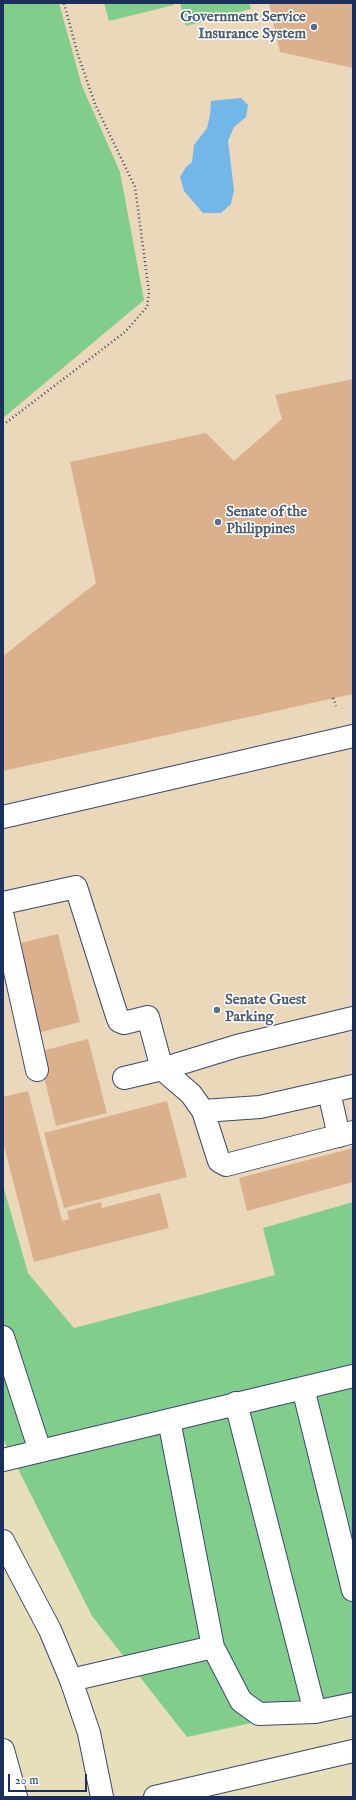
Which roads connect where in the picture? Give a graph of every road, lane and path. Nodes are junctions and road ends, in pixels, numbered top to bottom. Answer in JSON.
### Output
{"nodes":[{"id":1,"x":64,"y":3,"type":"edge"},
{"id":2,"x":3,"y":425,"type":"edge"},
{"id":3,"x":333,"y":698,"type":"dead end"},
{"id":4,"x":336,"y":706,"type":"dead end"},
{"id":5,"x":353,"y":736,"type":"edge"},
{"id":6,"x":3,"y":817,"type":"edge"},
{"id":7,"x":3,"y":903,"type":"edge"},
{"id":8,"x":3,"y":917,"type":"edge"},
{"id":9,"x":353,"y":1018,"type":"edge"},
{"id":10,"x":162,"y":1069,"type":"junction"},
{"id":11,"x":37,"y":1070,"type":"dead end"},
{"id":12,"x":124,"y":1078,"type":"dead end"},
{"id":13,"x":353,"y":1086,"type":"edge"},
{"id":14,"x":329,"y":1092,"type":"junction"},
{"id":15,"x":203,"y":1111,"type":"junction"},
{"id":16,"x":346,"y":1134,"type":"edge"},
{"id":17,"x":3,"y":1337,"type":"edge"},
{"id":18,"x":353,"y":1376,"type":"edge"},
{"id":19,"x":303,"y":1388,"type":"junction"},
{"id":20,"x":236,"y":1403,"type":"junction"},
{"id":21,"x":169,"y":1420,"type":"junction"},
{"id":22,"x":40,"y":1451,"type":"junction"},
{"id":23,"x":3,"y":1460,"type":"edge"},
{"id":24,"x":3,"y":1541,"type":"edge"},
{"id":25,"x":353,"y":1590,"type":"edge"},
{"id":26,"x":213,"y":1647,"type":"junction"},
{"id":27,"x":71,"y":1680,"type":"junction"},
{"id":28,"x":353,"y":1704,"type":"edge"},
{"id":29,"x":315,"y":1712,"type":"junction"},
{"id":30,"x":3,"y":1750,"type":"edge"},
{"id":31,"x":353,"y":1751,"type":"edge"},
{"id":32,"x":16,"y":1797,"type":"edge"},
{"id":33,"x":102,"y":1797,"type":"edge"},
{"id":34,"x":155,"y":1797,"type":"edge"}],
"edges":[{"from":1,"to":2,"type":"path"},
{"from":3,"to":4,"type":"path"},
{"from":5,"to":6,"type":"street"},
{"from":7,"to":10,"type":"street"},
{"from":8,"to":11,"type":"street"},
{"from":9,"to":10,"type":"street"},
{"from":10,"to":12,"type":"street"},
{"from":10,"to":15,"type":"street"},
{"from":13,"to":14,"type":"street"},
{"from":14,"to":15,"type":"street"},
{"from":14,"to":16,"type":"street"},
{"from":15,"to":16,"type":"street"},
{"from":17,"to":22,"type":"street"},
{"from":18,"to":19,"type":"street"},
{"from":19,"to":20,"type":"street"},
{"from":19,"to":25,"type":"street"},
{"from":20,"to":21,"type":"street"},
{"from":20,"to":29,"type":"street"},
{"from":21,"to":22,"type":"street"},
{"from":21,"to":26,"type":"street"},
{"from":22,"to":23,"type":"street"},
{"from":24,"to":27,"type":"street"},
{"from":26,"to":27,"type":"street"},
{"from":26,"to":29,"type":"street"},
{"from":27,"to":33,"type":"street"},
{"from":28,"to":29,"type":"street"},
{"from":30,"to":32,"type":"street"},
{"from":31,"to":34,"type":"street"}]}
